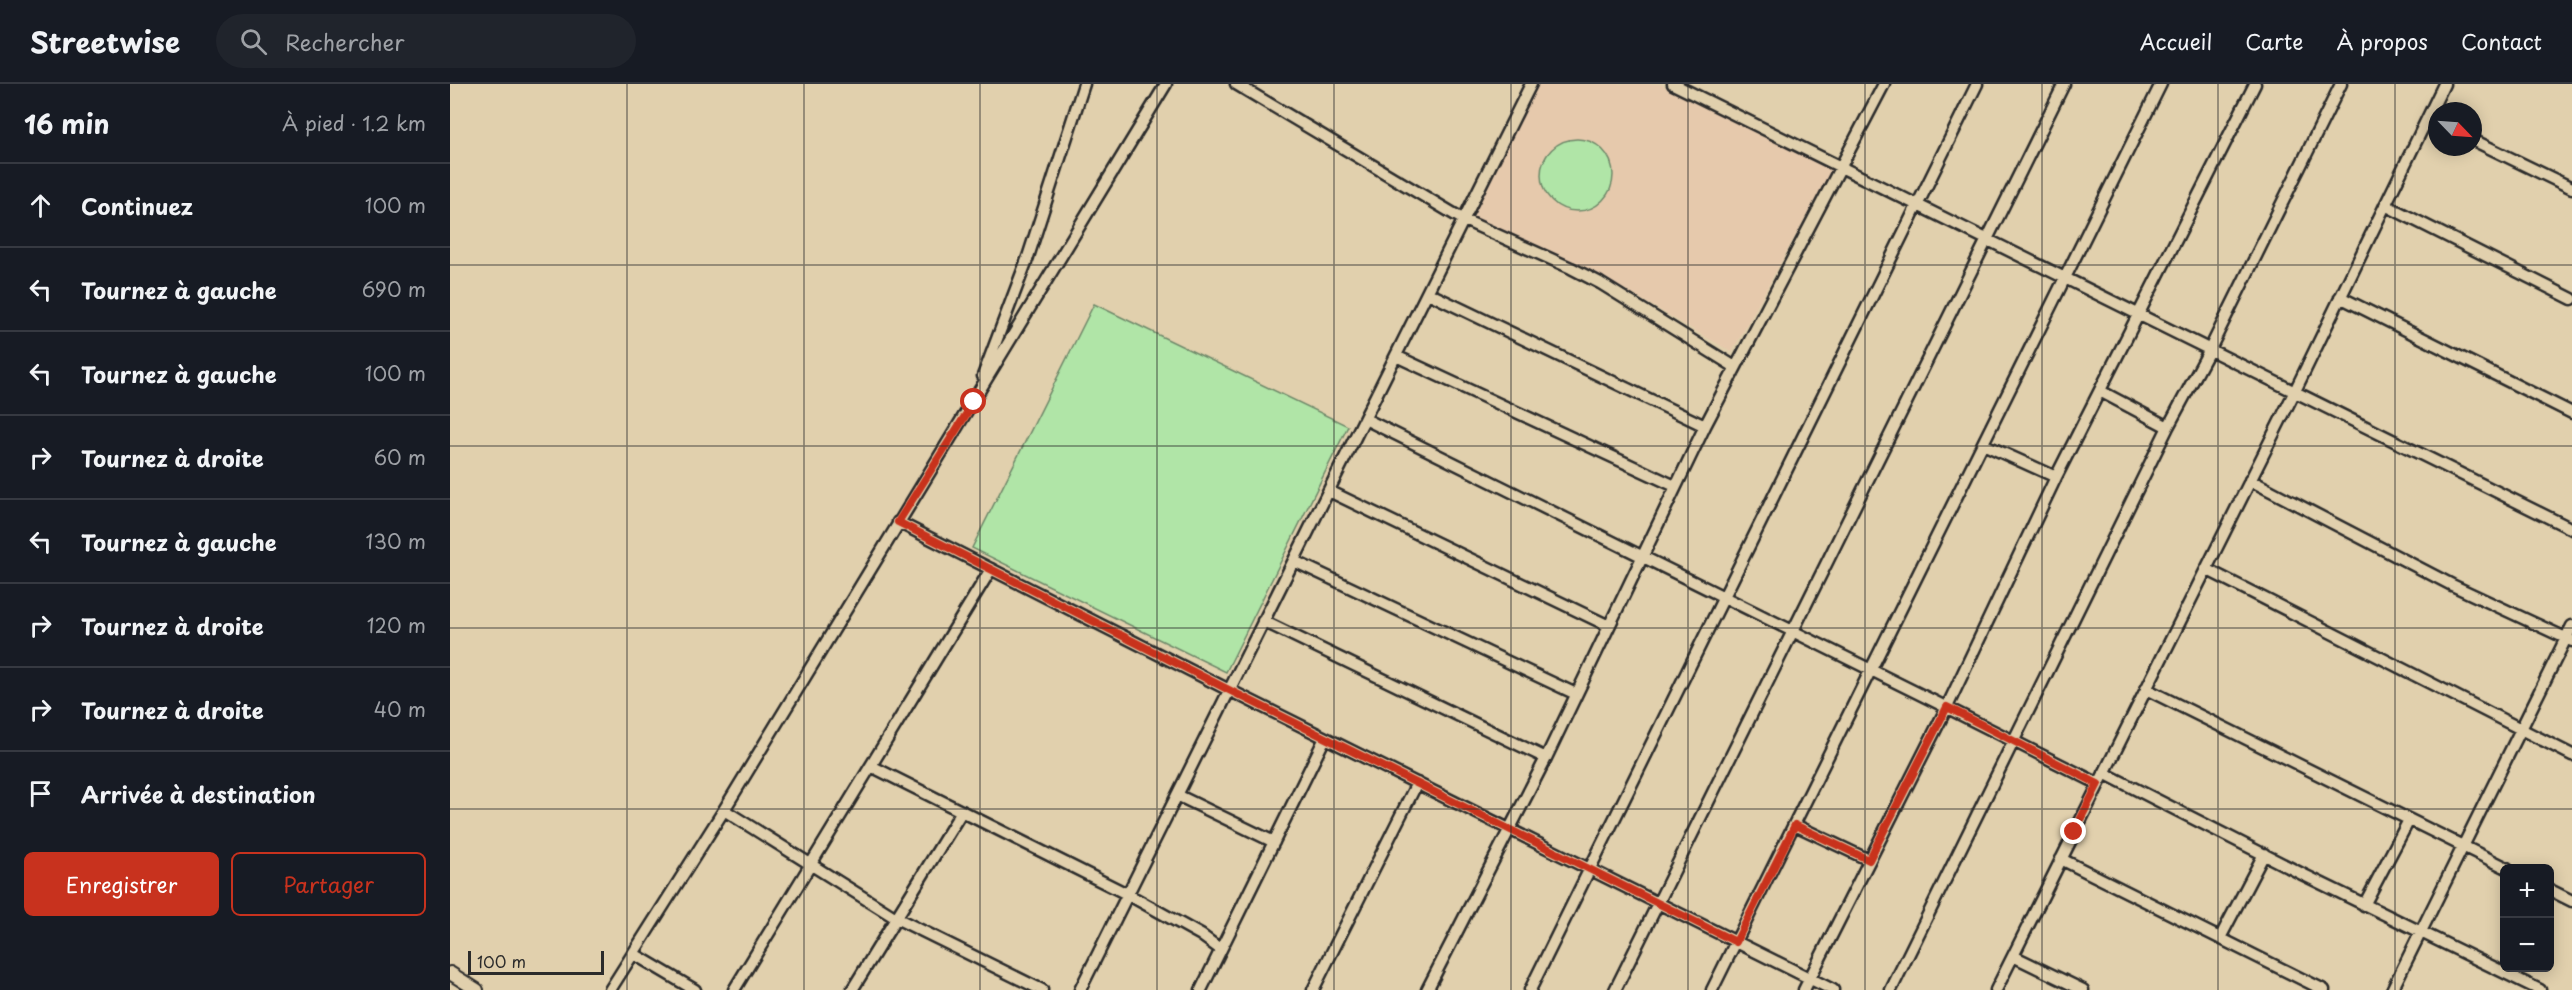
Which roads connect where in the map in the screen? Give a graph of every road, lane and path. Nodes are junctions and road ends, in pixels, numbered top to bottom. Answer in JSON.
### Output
{"nodes":[{"id":1,"x":1084,"y":84,"type":"edge"},
{"id":2,"x":1166,"y":84,"type":"edge"},
{"id":3,"x":1236,"y":84,"type":"edge"},
{"id":4,"x":1531,"y":84,"type":"edge"},
{"id":5,"x":1673,"y":84,"type":"edge"},
{"id":6,"x":1884,"y":84,"type":"edge"},
{"id":7,"x":1977,"y":84,"type":"edge"},
{"id":8,"x":2064,"y":84,"type":"edge"},
{"id":9,"x":2161,"y":84,"type":"edge"},
{"id":10,"x":2255,"y":84,"type":"edge"},
{"id":11,"x":2341,"y":84,"type":"edge"},
{"id":12,"x":2444,"y":84,"type":"edge"},
{"id":13,"x":1695,"y":89,"type":"edge"},
{"id":14,"x":2438,"y":102,"type":"edge"},
{"id":15,"x":2428,"y":127,"type":"edge"},
{"id":16,"x":2482,"y":144,"type":"edge"},
{"id":17,"x":1840,"y":165,"type":"junction"},
{"id":18,"x":2572,"y":188,"type":"edge"},
{"id":19,"x":1917,"y":204,"type":"junction"},
{"id":20,"x":2385,"y":205,"type":"junction"},
{"id":21,"x":1464,"y":220,"type":"junction"},
{"id":22,"x":1988,"y":239,"type":"junction"},
{"id":23,"x":2066,"y":278,"type":"junction"},
{"id":24,"x":1428,"y":292,"type":"junction"},
{"id":25,"x":2340,"y":297,"type":"junction"},
{"id":26,"x":2572,"y":298,"type":"edge"},
{"id":27,"x":2138,"y":314,"type":"junction"},
{"id":28,"x":2210,"y":349,"type":"junction"},
{"id":29,"x":1396,"y":356,"type":"junction"},
{"id":30,"x":1735,"y":367,"type":"junction"},
{"id":31,"x":2100,"y":391,"type":"junction"},
{"id":32,"x":2295,"y":392,"type":"junction"},
{"id":33,"x":974,"y":402,"type":"junction"},
{"id":34,"x":2572,"y":413,"type":"edge"},
{"id":35,"x":1365,"y":419,"type":"junction"},
{"id":36,"x":1705,"y":426,"type":"junction"},
{"id":37,"x":2168,"y":428,"type":"junction"},
{"id":38,"x":1983,"y":444,"type":"junction"},
{"id":39,"x":2056,"y":477,"type":"junction"},
{"id":40,"x":2250,"y":480,"type":"junction"},
{"id":41,"x":1675,"y":486,"type":"junction"},
{"id":42,"x":1329,"y":491,"type":"junction"},
{"id":43,"x":898,"y":522,"type":"junction"},
{"id":44,"x":2572,"y":529,"type":"edge"},
{"id":45,"x":1641,"y":555,"type":"junction"},
{"id":46,"x":1294,"y":561,"type":"junction"},
{"id":47,"x":991,"y":569,"type":"junction"},
{"id":48,"x":2206,"y":569,"type":"junction"},
{"id":49,"x":1725,"y":595,"type":"junction"},
{"id":50,"x":1263,"y":621,"type":"junction"},
{"id":51,"x":1609,"y":626,"type":"junction"},
{"id":52,"x":2572,"y":626,"type":"edge"},
{"id":53,"x":1793,"y":632,"type":"junction"},
{"id":54,"x":2569,"y":640,"type":"edge"},
{"id":55,"x":1871,"y":670,"type":"junction"},
{"id":56,"x":2146,"y":689,"type":"junction"},
{"id":57,"x":1229,"y":690,"type":"junction"},
{"id":58,"x":1576,"y":694,"type":"junction"},
{"id":59,"x":1947,"y":707,"type":"junction"},
{"id":60,"x":2521,"y":730,"type":"junction"},
{"id":61,"x":1325,"y":738,"type":"junction"},
{"id":62,"x":2014,"y":741,"type":"junction"},
{"id":63,"x":2572,"y":755,"type":"edge"},
{"id":64,"x":1546,"y":758,"type":"junction"},
{"id":65,"x":871,"y":766,"type":"junction"},
{"id":66,"x":2104,"y":772,"type":"junction"},
{"id":67,"x":1417,"y":783,"type":"junction"},
{"id":68,"x":2098,"y":784,"type":"junction"},
{"id":69,"x":1176,"y":795,"type":"junction"},
{"id":70,"x":724,"y":810,"type":"junction"},
{"id":71,"x":962,"y":811,"type":"junction"},
{"id":72,"x":2409,"y":820,"type":"junction"},
{"id":73,"x":1795,"y":825,"type":"junction"},
{"id":74,"x":1510,"y":830,"type":"junction"},
{"id":75,"x":1274,"y":842,"type":"junction"},
{"id":76,"x":2463,"y":847,"type":"junction"},
{"id":77,"x":2264,"y":854,"type":"junction"},
{"id":78,"x":2061,"y":859,"type":"junction"},
{"id":79,"x":1869,"y":860,"type":"junction"},
{"id":80,"x":811,"y":864,"type":"junction"},
{"id":81,"x":2500,"y":865,"type":"edge"},
{"id":82,"x":1590,"y":869,"type":"junction"},
{"id":83,"x":2554,"y":892,"type":"edge"},
{"id":84,"x":1127,"y":894,"type":"junction"},
{"id":85,"x":2572,"y":901,"type":"edge"},
{"id":86,"x":1658,"y":904,"type":"junction"},
{"id":87,"x":2364,"y":905,"type":"junction"},
{"id":88,"x":896,"y":918,"type":"junction"},
{"id":89,"x":2421,"y":931,"type":"junction"},
{"id":90,"x":2220,"y":938,"type":"junction"},
{"id":91,"x":1736,"y":942,"type":"junction"},
{"id":92,"x":1220,"y":950,"type":"junction"},
{"id":93,"x":634,"y":954,"type":"junction"},
{"id":94,"x":2013,"y":956,"type":"junction"},
{"id":95,"x":450,"y":973,"type":"edge"},
{"id":96,"x":1809,"y":978,"type":"junction"},
{"id":97,"x":477,"y":990,"type":"edge"},
{"id":98,"x":610,"y":990,"type":"edge"},
{"id":99,"x":695,"y":990,"type":"edge"},
{"id":100,"x":734,"y":990,"type":"edge"},
{"id":101,"x":852,"y":990,"type":"edge"},
{"id":102,"x":1042,"y":990,"type":"edge"},
{"id":103,"x":1080,"y":990,"type":"edge"},
{"id":104,"x":1201,"y":990,"type":"edge"},
{"id":105,"x":1312,"y":990,"type":"edge"},
{"id":106,"x":1427,"y":990,"type":"edge"},
{"id":107,"x":1530,"y":990,"type":"edge"},
{"id":108,"x":1615,"y":990,"type":"edge"},
{"id":109,"x":1712,"y":990,"type":"edge"},
{"id":110,"x":1804,"y":990,"type":"edge"},
{"id":111,"x":1833,"y":990,"type":"edge"},
{"id":112,"x":1892,"y":990,"type":"edge"},
{"id":113,"x":1996,"y":990,"type":"edge"},
{"id":114,"x":2083,"y":990,"type":"edge"},
{"id":115,"x":2324,"y":990,"type":"edge"},
{"id":116,"x":2392,"y":990,"type":"edge"},
{"id":117,"x":2540,"y":990,"type":"edge"}],
"edges":[{"from":1,"to":33,"type":"street"},
{"from":2,"to":33,"type":"street"},
{"from":3,"to":21,"type":"street"},
{"from":4,"to":21,"type":"street"},
{"from":5,"to":13,"type":"street"},
{"from":6,"to":17,"type":"street"},
{"from":7,"to":19,"type":"street"},
{"from":8,"to":22,"type":"street"},
{"from":9,"to":23,"type":"street"},
{"from":10,"to":27,"type":"street"},
{"from":11,"to":28,"type":"street"},
{"from":12,"to":14,"type":"street"},
{"from":13,"to":17,"type":"street"},
{"from":15,"to":20,"type":"street"},
{"from":16,"to":18,"type":"street"},
{"from":17,"to":19,"type":"street"},
{"from":17,"to":30,"type":"street"},
{"from":19,"to":22,"type":"street"},
{"from":19,"to":49,"type":"street"},
{"from":20,"to":25,"type":"street"},
{"from":20,"to":26,"type":"street"},
{"from":21,"to":24,"type":"street"},
{"from":21,"to":30,"type":"street"},
{"from":22,"to":23,"type":"street"},
{"from":22,"to":53,"type":"street"},
{"from":23,"to":27,"type":"street"},
{"from":23,"to":38,"type":"street"},
{"from":24,"to":29,"type":"street"},
{"from":24,"to":36,"type":"street"},
{"from":25,"to":32,"type":"street"},
{"from":25,"to":34,"type":"street"},
{"from":27,"to":28,"type":"street"},
{"from":27,"to":31,"type":"street"},
{"from":28,"to":32,"type":"street"},
{"from":28,"to":37,"type":"street"},
{"from":29,"to":35,"type":"street"},
{"from":29,"to":41,"type":"street"},
{"from":30,"to":36,"type":"street"},
{"from":31,"to":37,"type":"street"},
{"from":31,"to":39,"type":"street"},
{"from":32,"to":40,"type":"street"},
{"from":32,"to":44,"type":"street"},
{"from":33,"to":43,"type":"street"},
{"from":35,"to":42,"type":"street"},
{"from":35,"to":45,"type":"street"},
{"from":36,"to":41,"type":"street"},
{"from":37,"to":62,"type":"street"},
{"from":38,"to":39,"type":"street"},
{"from":38,"to":55,"type":"street"},
{"from":39,"to":59,"type":"street"},
{"from":40,"to":48,"type":"street"},
{"from":40,"to":54,"type":"street"},
{"from":41,"to":45,"type":"street"},
{"from":42,"to":46,"type":"street"},
{"from":42,"to":51,"type":"street"},
{"from":43,"to":47,"type":"street"},
{"from":43,"to":70,"type":"street"},
{"from":45,"to":49,"type":"street"},
{"from":45,"to":51,"type":"street"},
{"from":46,"to":50,"type":"street"},
{"from":46,"to":58,"type":"street"},
{"from":47,"to":57,"type":"street"},
{"from":47,"to":65,"type":"street"},
{"from":48,"to":56,"type":"street"},
{"from":48,"to":60,"type":"street"},
{"from":49,"to":53,"type":"street"},
{"from":49,"to":82,"type":"street"},
{"from":50,"to":57,"type":"street"},
{"from":50,"to":64,"type":"street"},
{"from":51,"to":58,"type":"street"},
{"from":52,"to":54,"type":"street"},
{"from":53,"to":55,"type":"street"},
{"from":53,"to":86,"type":"street"},
{"from":54,"to":60,"type":"street"},
{"from":55,"to":59,"type":"street"},
{"from":55,"to":73,"type":"street"},
{"from":56,"to":66,"type":"street"},
{"from":56,"to":72,"type":"street"},
{"from":57,"to":61,"type":"street"},
{"from":57,"to":69,"type":"street"},
{"from":58,"to":64,"type":"street"},
{"from":59,"to":62,"type":"street"},
{"from":59,"to":79,"type":"street"},
{"from":60,"to":63,"type":"street"},
{"from":60,"to":76,"type":"street"},
{"from":61,"to":67,"type":"street"},
{"from":61,"to":75,"type":"street"},
{"from":62,"to":68,"type":"street"},
{"from":62,"to":112,"type":"street"},
{"from":64,"to":74,"type":"street"},
{"from":65,"to":71,"type":"street"},
{"from":65,"to":80,"type":"street"},
{"from":66,"to":68,"type":"street"},
{"from":66,"to":77,"type":"street"},
{"from":67,"to":74,"type":"street"},
{"from":67,"to":105,"type":"street"},
{"from":68,"to":78,"type":"street"},
{"from":69,"to":75,"type":"street"},
{"from":69,"to":84,"type":"street"},
{"from":70,"to":80,"type":"street"},
{"from":70,"to":93,"type":"street"},
{"from":71,"to":84,"type":"street"},
{"from":71,"to":88,"type":"street"},
{"from":72,"to":76,"type":"street"},
{"from":72,"to":87,"type":"street"},
{"from":73,"to":79,"type":"street"},
{"from":73,"to":91,"type":"street"},
{"from":74,"to":82,"type":"street"},
{"from":74,"to":106,"type":"street"},
{"from":75,"to":92,"type":"street"},
{"from":76,"to":81,"type":"street"},
{"from":76,"to":89,"type":"street"},
{"from":77,"to":87,"type":"street"},
{"from":77,"to":90,"type":"street"},
{"from":78,"to":90,"type":"street"},
{"from":78,"to":94,"type":"street"},
{"from":79,"to":96,"type":"street"},
{"from":80,"to":88,"type":"street"},
{"from":80,"to":100,"type":"street"},
{"from":82,"to":86,"type":"street"},
{"from":82,"to":107,"type":"street"},
{"from":83,"to":85,"type":"street"},
{"from":84,"to":92,"type":"street"},
{"from":84,"to":103,"type":"street"},
{"from":86,"to":91,"type":"street"},
{"from":86,"to":108,"type":"street"},
{"from":87,"to":89,"type":"street"},
{"from":88,"to":101,"type":"street"},
{"from":88,"to":102,"type":"street"},
{"from":89,"to":116,"type":"street"},
{"from":89,"to":117,"type":"street"},
{"from":90,"to":115,"type":"street"},
{"from":91,"to":96,"type":"street"},
{"from":91,"to":109,"type":"street"},
{"from":92,"to":104,"type":"street"},
{"from":93,"to":98,"type":"street"},
{"from":93,"to":99,"type":"street"},
{"from":94,"to":113,"type":"street"},
{"from":94,"to":114,"type":"street"},
{"from":95,"to":97,"type":"main road"},
{"from":96,"to":110,"type":"street"},
{"from":96,"to":111,"type":"street"}]}
